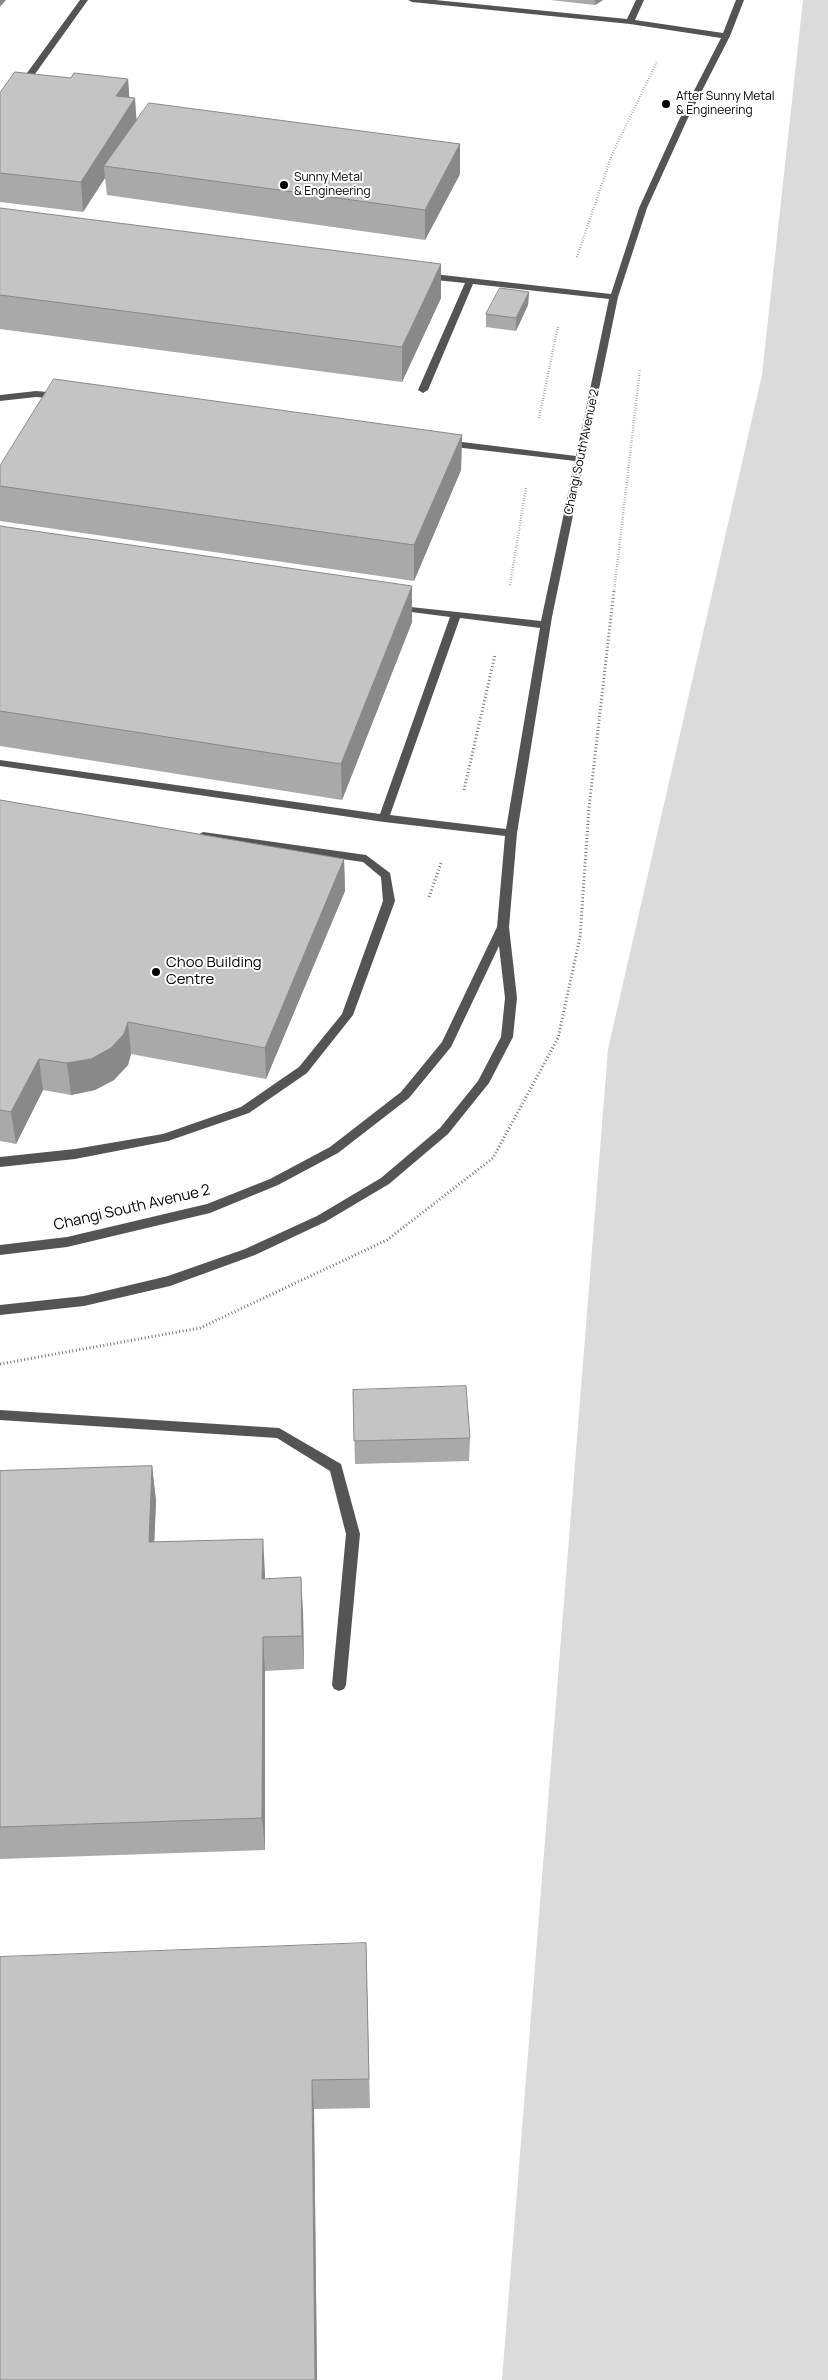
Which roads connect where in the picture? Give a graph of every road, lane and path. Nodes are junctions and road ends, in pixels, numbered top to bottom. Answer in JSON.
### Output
{"nodes":[{"id":1,"x":84,"y":0,"type":"edge"},
{"id":2,"x":412,"y":0,"type":"edge"},
{"id":3,"x":640,"y":0,"type":"edge"},
{"id":4,"x":740,"y":0,"type":"edge"},
{"id":5,"x":630,"y":22,"type":"junction"},
{"id":6,"x":726,"y":36,"type":"junction"},
{"id":7,"x":17,"y":93,"type":"edge"},
{"id":8,"x":412,"y":275,"type":"edge"},
{"id":9,"x":470,"y":280,"type":"junction"},
{"id":10,"x":614,"y":297,"type":"junction"},
{"id":11,"x":423,"y":390,"type":"dead end"},
{"id":12,"x":66,"y":397,"type":"edge"},
{"id":13,"x":0,"y":398,"type":"edge"},
{"id":14,"x":433,"y":441,"type":"edge"},
{"id":15,"x":580,"y":459,"type":"junction"},
{"id":16,"x":388,"y":606,"type":"edge"},
{"id":17,"x":456,"y":614,"type":"junction"},
{"id":18,"x":545,"y":625,"type":"junction"},
{"id":19,"x":0,"y":763,"type":"edge"},
{"id":20,"x":384,"y":818,"type":"junction"},
{"id":21,"x":511,"y":833,"type":"junction"},
{"id":22,"x":188,"y":834,"type":"edge"},
{"id":23,"x":503,"y":927,"type":"junction"},
{"id":24,"x":0,"y":1162,"type":"edge"},
{"id":25,"x":0,"y":1250,"type":"edge"},
{"id":26,"x":0,"y":1310,"type":"edge"},
{"id":27,"x":0,"y":1415,"type":"edge"},
{"id":28,"x":338,"y":1685,"type":"dead end"}],
"edges":[{"from":1,"to":7,"type":"street"},
{"from":2,"to":5,"type":"street"},
{"from":3,"to":5,"type":"street"},
{"from":4,"to":6,"type":"street","name":"Changi South Avenue 2"},
{"from":5,"to":6,"type":"street"},
{"from":6,"to":10,"type":"street","name":"Changi South Avenue 2"},
{"from":8,"to":9,"type":"street"},
{"from":9,"to":10,"type":"street"},
{"from":9,"to":11,"type":"street"},
{"from":10,"to":15,"type":"street","name":"Changi South Avenue 2"},
{"from":12,"to":13,"type":"street"},
{"from":14,"to":15,"type":"street"},
{"from":15,"to":18,"type":"street","name":"Changi South Avenue 2"},
{"from":16,"to":17,"type":"street"},
{"from":17,"to":18,"type":"street"},
{"from":17,"to":20,"type":"street"},
{"from":18,"to":21,"type":"street","name":"Changi South Avenue 2"},
{"from":19,"to":20,"type":"street"},
{"from":20,"to":21,"type":"street"},
{"from":21,"to":23,"type":"street","name":"Changi South Avenue 2"},
{"from":22,"to":24,"type":"street"},
{"from":23,"to":25,"type":"street","name":"Changi South Avenue 2"},
{"from":23,"to":26,"type":"street","name":"Changi South Avenue 2"},
{"from":27,"to":28,"type":"street"}]}
